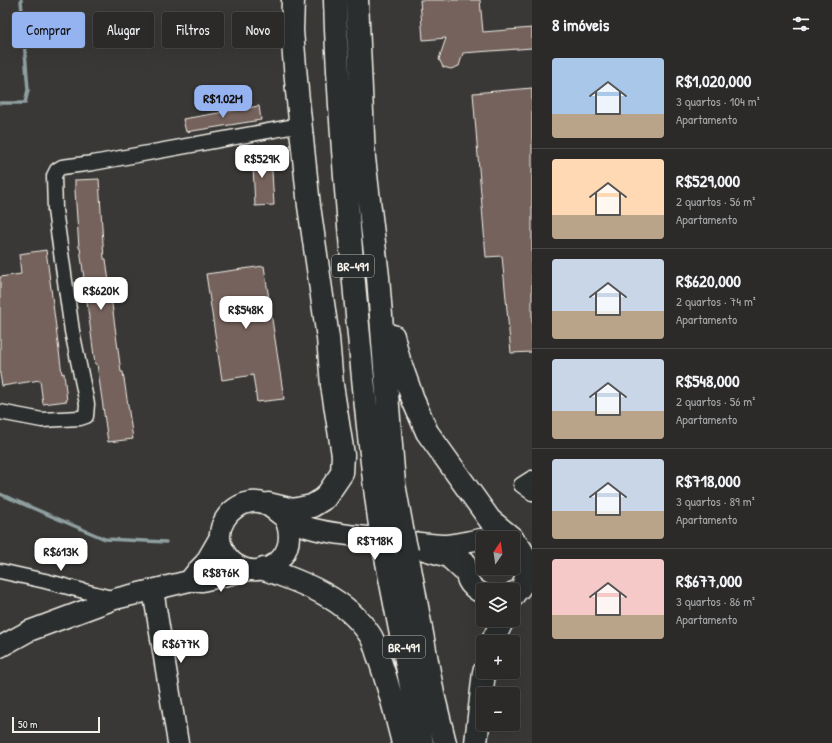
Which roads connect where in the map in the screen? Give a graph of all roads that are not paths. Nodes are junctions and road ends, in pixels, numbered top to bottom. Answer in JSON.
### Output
{"nodes":[{"id":1,"x":293,"y":0,"type":"edge"},
{"id":2,"x":335,"y":0,"type":"edge"},
{"id":3,"x":357,"y":0,"type":"edge"},
{"id":4,"x":301,"y":125,"type":"junction"},
{"id":5,"x":378,"y":276,"type":"junction"},
{"id":6,"x":0,"y":412,"type":"edge"},
{"id":7,"x":276,"y":510,"type":"junction"},
{"id":8,"x":503,"y":531,"type":"edge"},
{"id":9,"x":220,"y":537,"type":"junction"},
{"id":10,"x":476,"y":539,"type":"edge"},
{"id":11,"x":476,"y":543,"type":"edge"},
{"id":12,"x":520,"y":547,"type":"edge"},
{"id":13,"x":285,"y":553,"type":"junction"},
{"id":14,"x":256,"y":570,"type":"junction"},
{"id":15,"x":0,"y":571,"type":"edge"},
{"id":16,"x":465,"y":573,"type":"junction"},
{"id":17,"x":189,"y":581,"type":"junction"},
{"id":18,"x":153,"y":590,"type":"junction"},
{"id":19,"x":476,"y":590,"type":"edge"},
{"id":20,"x":520,"y":590,"type":"edge"},
{"id":21,"x":115,"y":600,"type":"junction"},
{"id":22,"x":0,"y":647,"type":"edge"},
{"id":23,"x":483,"y":679,"type":"edge"},
{"id":24,"x":477,"y":739,"type":"edge"},
{"id":25,"x":178,"y":743,"type":"edge"},
{"id":26,"x":403,"y":743,"type":"edge"},
{"id":27,"x":422,"y":743,"type":"edge"},
{"id":28,"x":444,"y":743,"type":"edge"}],
"edges":[{"from":1,"to":4,"type":"highway"},
{"from":2,"to":27,"type":"highway","number":"BR-491"},
{"from":3,"to":5,"type":"highway","number":"BR-491"},
{"from":4,"to":6,"type":"street"},
{"from":4,"to":7,"type":"highway"},
{"from":5,"to":8,"type":"highway"},
{"from":5,"to":28,"type":"highway","number":"BR-491"},
{"from":7,"to":9,"type":"main road"},
{"from":7,"to":10,"type":"main road"},
{"from":7,"to":13,"type":"main road"},
{"from":9,"to":14,"type":"main road"},
{"from":9,"to":17,"type":"main road"},
{"from":11,"to":16,"type":"main road"},
{"from":12,"to":20,"type":"main road"},
{"from":13,"to":14,"type":"main road"},
{"from":13,"to":16,"type":"main road"},
{"from":14,"to":17,"type":"main road"},
{"from":14,"to":26,"type":"highway"},
{"from":15,"to":21,"type":"street"},
{"from":16,"to":19,"type":"main road"},
{"from":17,"to":18,"type":"main road"},
{"from":18,"to":21,"type":"main road"},
{"from":18,"to":25,"type":"main road"},
{"from":21,"to":22,"type":"main road"},
{"from":23,"to":24,"type":"highway"}]}
